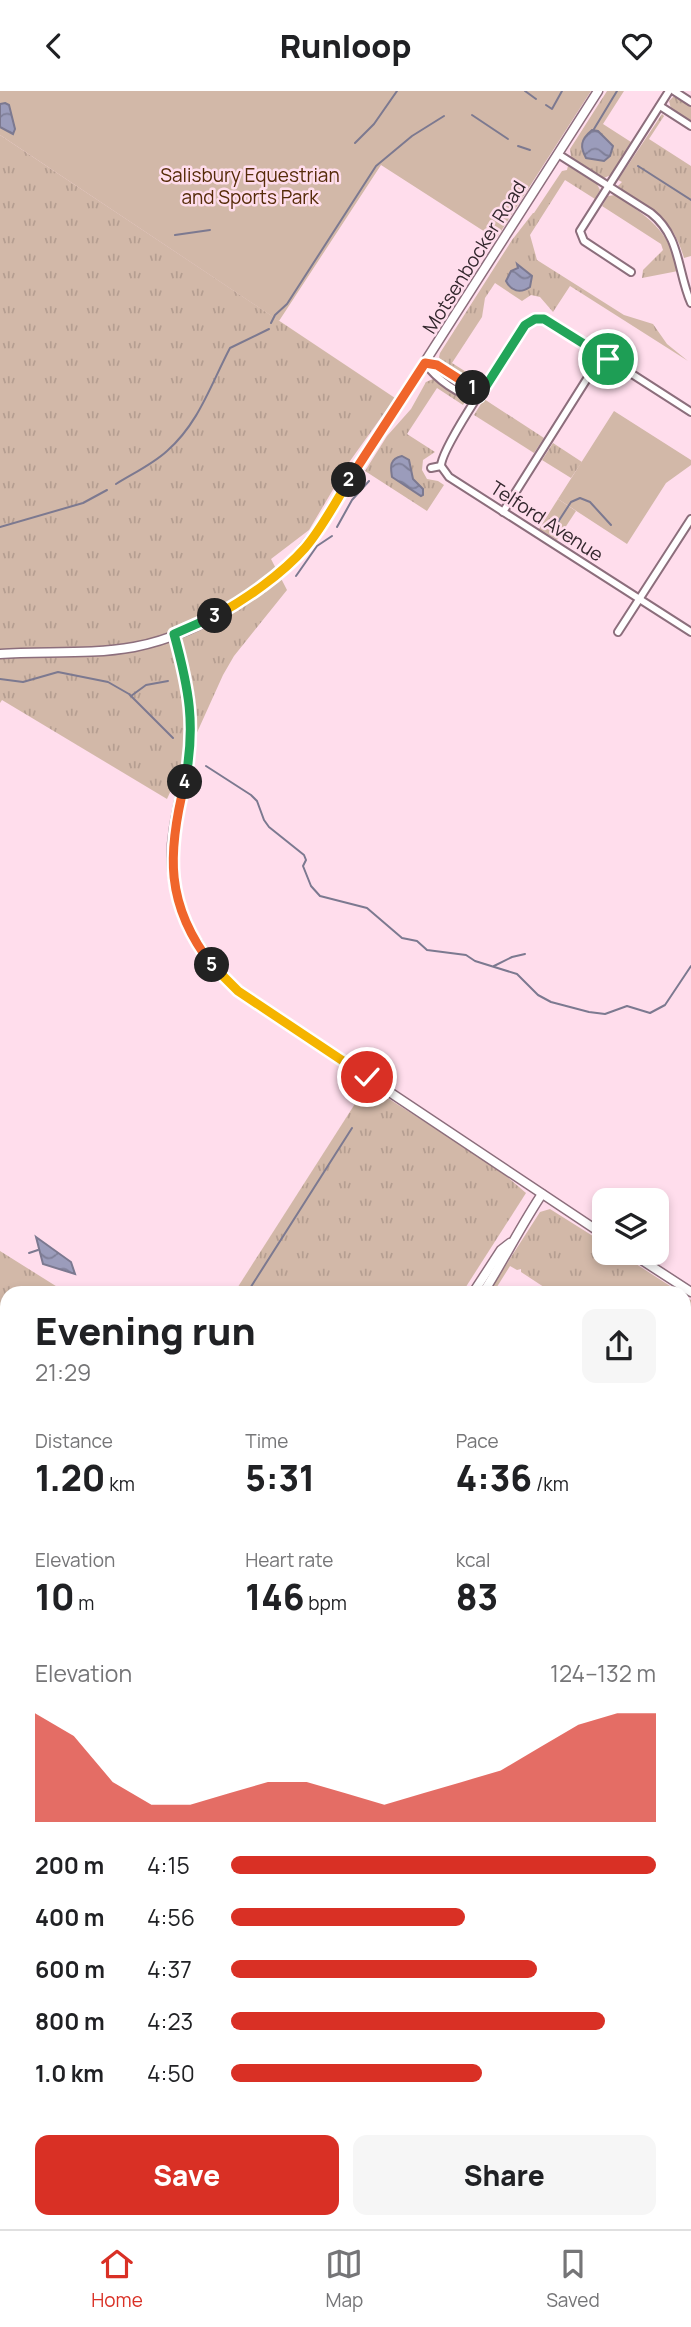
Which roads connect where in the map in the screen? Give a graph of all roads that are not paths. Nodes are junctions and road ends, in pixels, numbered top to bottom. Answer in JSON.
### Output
{"nodes":[{"id":1,"x":598,"y":91,"type":"edge"},
{"id":2,"x":671,"y":91,"type":"edge"},
{"id":3,"x":691,"y":102,"type":"edge"},
{"id":4,"x":660,"y":106,"type":"junction"},
{"id":5,"x":691,"y":126,"type":"edge"},
{"id":6,"x":558,"y":153,"type":"junction"},
{"id":7,"x":609,"y":186,"type":"junction"},
{"id":8,"x":631,"y":272,"type":"dead end"},
{"id":9,"x":691,"y":303,"type":"edge"},
{"id":10,"x":533,"y":310,"type":"dead end"},
{"id":11,"x":535,"y":319,"type":"junction"},
{"id":12,"x":602,"y":355,"type":"junction"},
{"id":13,"x":425,"y":363,"type":"junction"},
{"id":14,"x":479,"y":397,"type":"junction"},
{"id":15,"x":691,"y":412,"type":"edge"},
{"id":16,"x":441,"y":466,"type":"junction"},
{"id":17,"x":431,"y":468,"type":"dead end"},
{"id":18,"x":503,"y":512,"type":"junction"},
{"id":19,"x":691,"y":519,"type":"edge"},
{"id":20,"x":639,"y":599,"type":"junction"},
{"id":21,"x":618,"y":632,"type":"dead end"},
{"id":22,"x":691,"y":632,"type":"edge"},
{"id":23,"x":174,"y":634,"type":"junction"},
{"id":24,"x":0,"y":654,"type":"edge"},
{"id":25,"x":542,"y":1194,"type":"junction"},
{"id":26,"x":592,"y":1227,"type":"edge"},
{"id":27,"x":510,"y":1243,"type":"junction"},
{"id":28,"x":649,"y":1265,"type":"edge"},
{"id":29,"x":476,"y":1286,"type":"edge"},
{"id":30,"x":488,"y":1286,"type":"edge"},
{"id":31,"x":682,"y":1286,"type":"edge"}],
"edges":[{"from":1,"to":6,"type":"main road","name":"Motsenbocker Road"},
{"from":2,"to":3,"type":"street"},
{"from":2,"to":4,"type":"street"},
{"from":4,"to":5,"type":"street"},
{"from":4,"to":7,"type":"street"},
{"from":6,"to":7,"type":"street"},
{"from":6,"to":13,"type":"main road","name":"Motsenbocker Road"},
{"from":7,"to":8,"type":"street"},
{"from":7,"to":9,"type":"street"},
{"from":10,"to":11,"type":"street"},
{"from":11,"to":12,"type":"street"},
{"from":11,"to":14,"type":"street"},
{"from":12,"to":15,"type":"street"},
{"from":12,"to":18,"type":"street"},
{"from":13,"to":14,"type":"street"},
{"from":13,"to":23,"type":"main road","name":"Motsenbocker Road"},
{"from":14,"to":16,"type":"street"},
{"from":16,"to":17,"type":"street"},
{"from":16,"to":18,"type":"street","name":"Telford Avenue"},
{"from":18,"to":20,"type":"street","name":"Telford Avenue"},
{"from":19,"to":20,"type":"street"},
{"from":20,"to":21,"type":"street"},
{"from":20,"to":22,"type":"street","name":"Telford Avenue"},
{"from":23,"to":24,"type":"main road","name":"Motsenbocker Road"},
{"from":23,"to":25,"type":"main road"},
{"from":25,"to":26,"type":"main road"},
{"from":25,"to":27,"type":"main road"},
{"from":27,"to":29,"type":"main road"},
{"from":27,"to":30,"type":"main road"},
{"from":28,"to":31,"type":"main road"}]}
